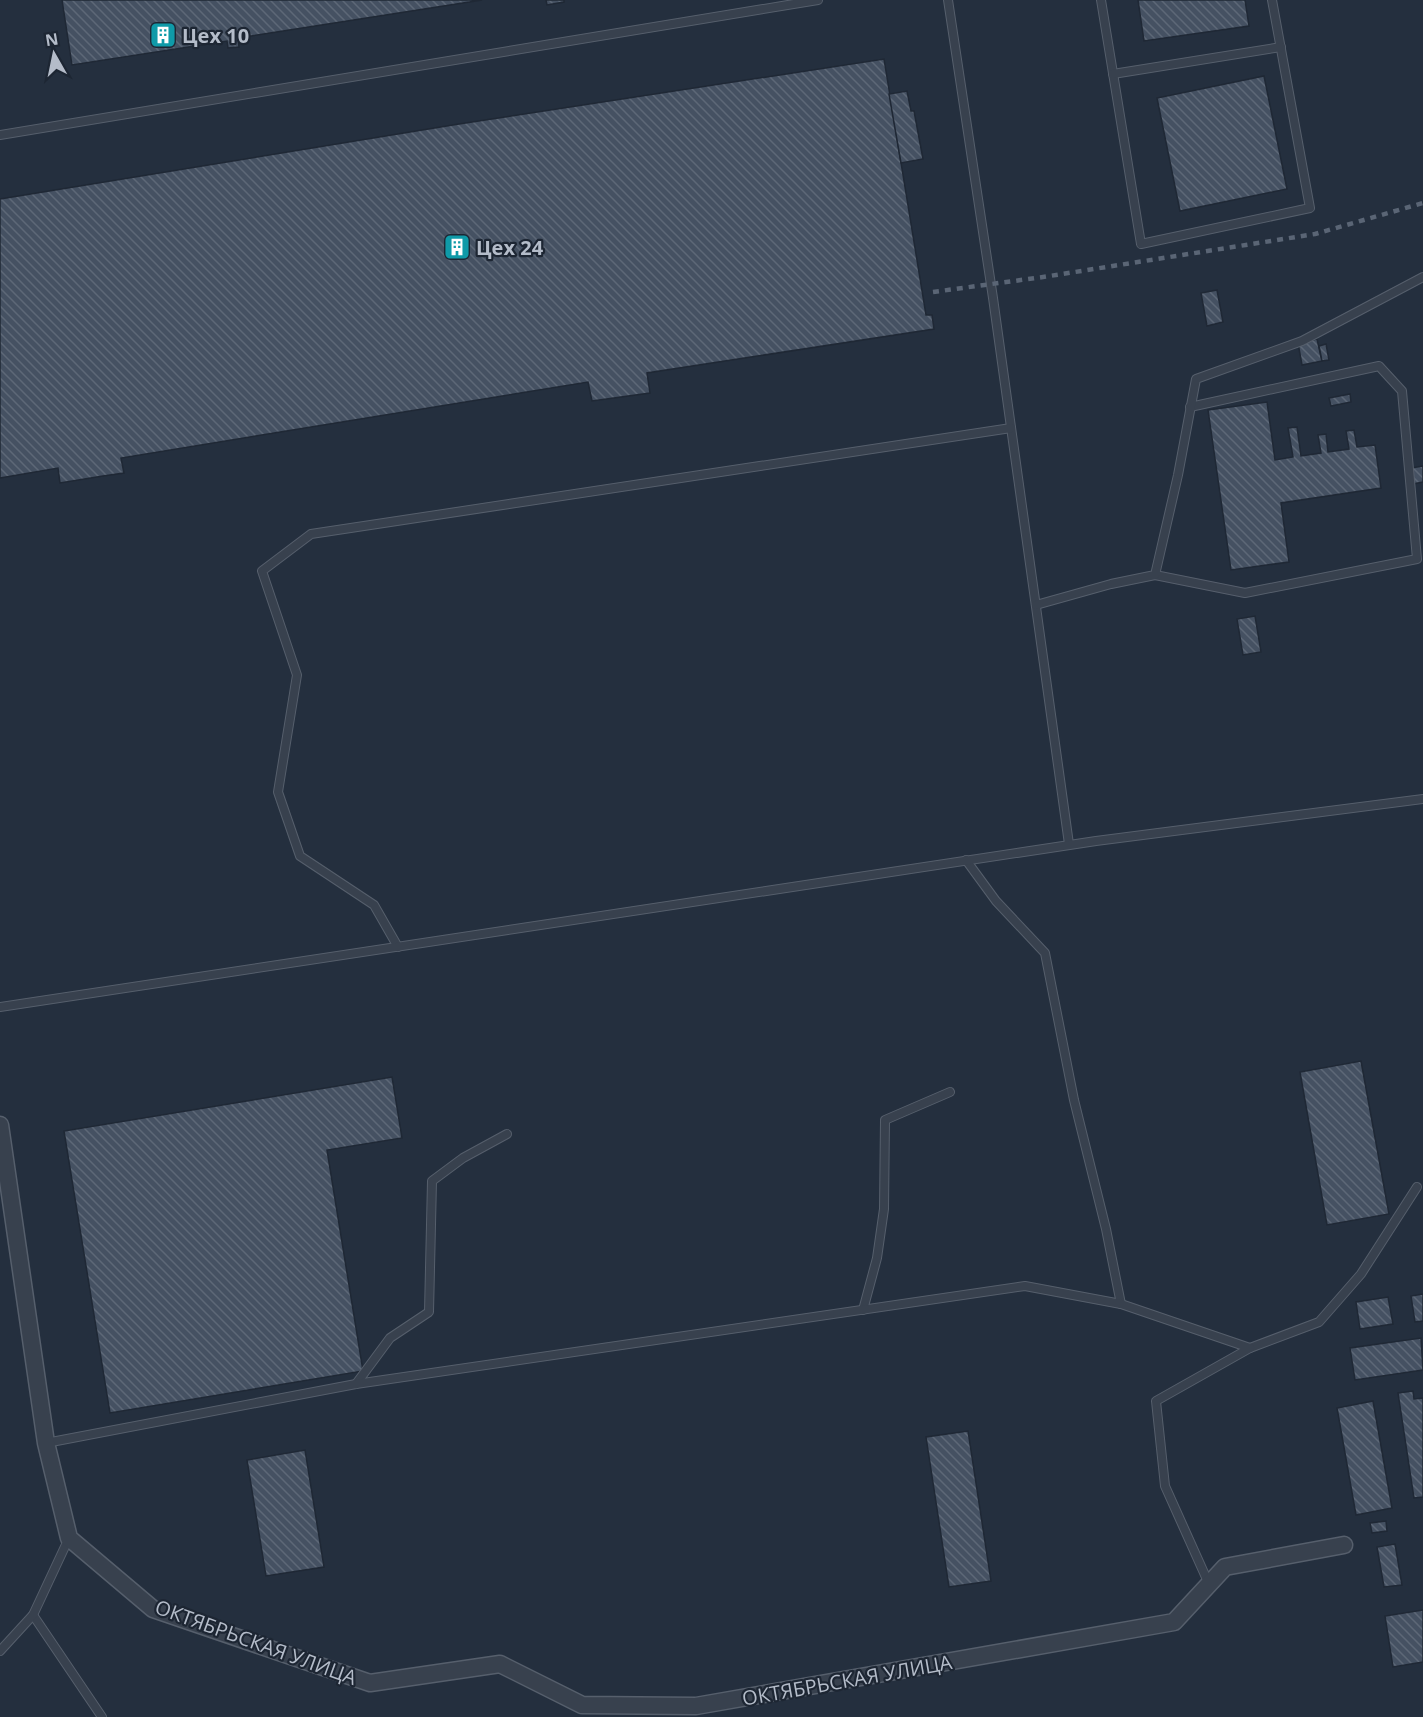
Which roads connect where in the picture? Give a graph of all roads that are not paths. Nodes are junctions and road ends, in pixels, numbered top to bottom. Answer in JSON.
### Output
{"nodes":[{"id":1,"x":818,"y":0,"type":"edge"},
{"id":2,"x":948,"y":0,"type":"edge"},
{"id":3,"x":1101,"y":0,"type":"edge"},
{"id":4,"x":1272,"y":0,"type":"edge"},
{"id":5,"x":1281,"y":47,"type":"junction"},
{"id":6,"x":1113,"y":74,"type":"junction"},
{"id":7,"x":0,"y":135,"type":"edge"},
{"id":8,"x":1423,"y":277,"type":"edge"},
{"id":9,"x":1190,"y":407,"type":"junction"},
{"id":10,"x":1011,"y":428,"type":"junction"},
{"id":11,"x":1155,"y":575,"type":"junction"},
{"id":12,"x":1036,"y":605,"type":"junction"},
{"id":13,"x":1423,"y":799,"type":"edge"},
{"id":14,"x":1070,"y":844,"type":"junction"},
{"id":15,"x":966,"y":860,"type":"junction"},
{"id":16,"x":398,"y":947,"type":"junction"},
{"id":17,"x":0,"y":1007,"type":"edge"},
{"id":18,"x":950,"y":1092,"type":"dead end"},
{"id":19,"x":0,"y":1125,"type":"edge"},
{"id":20,"x":507,"y":1134,"type":"dead end"},
{"id":21,"x":1418,"y":1187,"type":"dead end"},
{"id":22,"x":1121,"y":1304,"type":"junction"},
{"id":23,"x":863,"y":1310,"type":"junction"},
{"id":24,"x":1250,"y":1348,"type":"junction"},
{"id":25,"x":356,"y":1384,"type":"junction"},
{"id":26,"x":46,"y":1443,"type":"junction"},
{"id":27,"x":69,"y":1538,"type":"junction"},
{"id":28,"x":1344,"y":1545,"type":"dead end"},
{"id":29,"x":1209,"y":1584,"type":"junction"},
{"id":30,"x":33,"y":1615,"type":"junction"},
{"id":31,"x":0,"y":1651,"type":"edge"},
{"id":32,"x":102,"y":1717,"type":"edge"}],
"edges":[{"from":1,"to":7,"type":"lane"},
{"from":2,"to":10,"type":"lane"},
{"from":3,"to":6,"type":"lane"},
{"from":4,"to":5,"type":"lane"},
{"from":5,"to":6,"type":"lane"},
{"from":5,"to":6,"type":"lane"},
{"from":8,"to":9,"type":"lane"},
{"from":9,"to":11,"type":"lane"},
{"from":9,"to":11,"type":"lane"},
{"from":10,"to":12,"type":"lane"},
{"from":10,"to":16,"type":"lane"},
{"from":11,"to":12,"type":"lane"},
{"from":12,"to":14,"type":"lane"},
{"from":13,"to":14,"type":"lane"},
{"from":14,"to":15,"type":"lane"},
{"from":15,"to":16,"type":"lane"},
{"from":15,"to":22,"type":"lane"},
{"from":16,"to":17,"type":"lane"},
{"from":18,"to":23,"type":"lane"},
{"from":19,"to":26,"type":"street"},
{"from":20,"to":25,"type":"lane"},
{"from":21,"to":24,"type":"lane"},
{"from":22,"to":23,"type":"lane"},
{"from":22,"to":24,"type":"lane"},
{"from":23,"to":25,"type":"lane"},
{"from":24,"to":29,"type":"lane"},
{"from":25,"to":26,"type":"lane"},
{"from":26,"to":27,"type":"street"},
{"from":27,"to":29,"type":"street","name":"ОКТЯБРЬСКАЯ УЛИЦА"},
{"from":27,"to":30,"type":"lane"},
{"from":28,"to":29,"type":"street","name":"ОКТЯБРЬСКАЯ УЛИЦА"},
{"from":30,"to":31,"type":"lane"},
{"from":30,"to":32,"type":"lane"}]}
